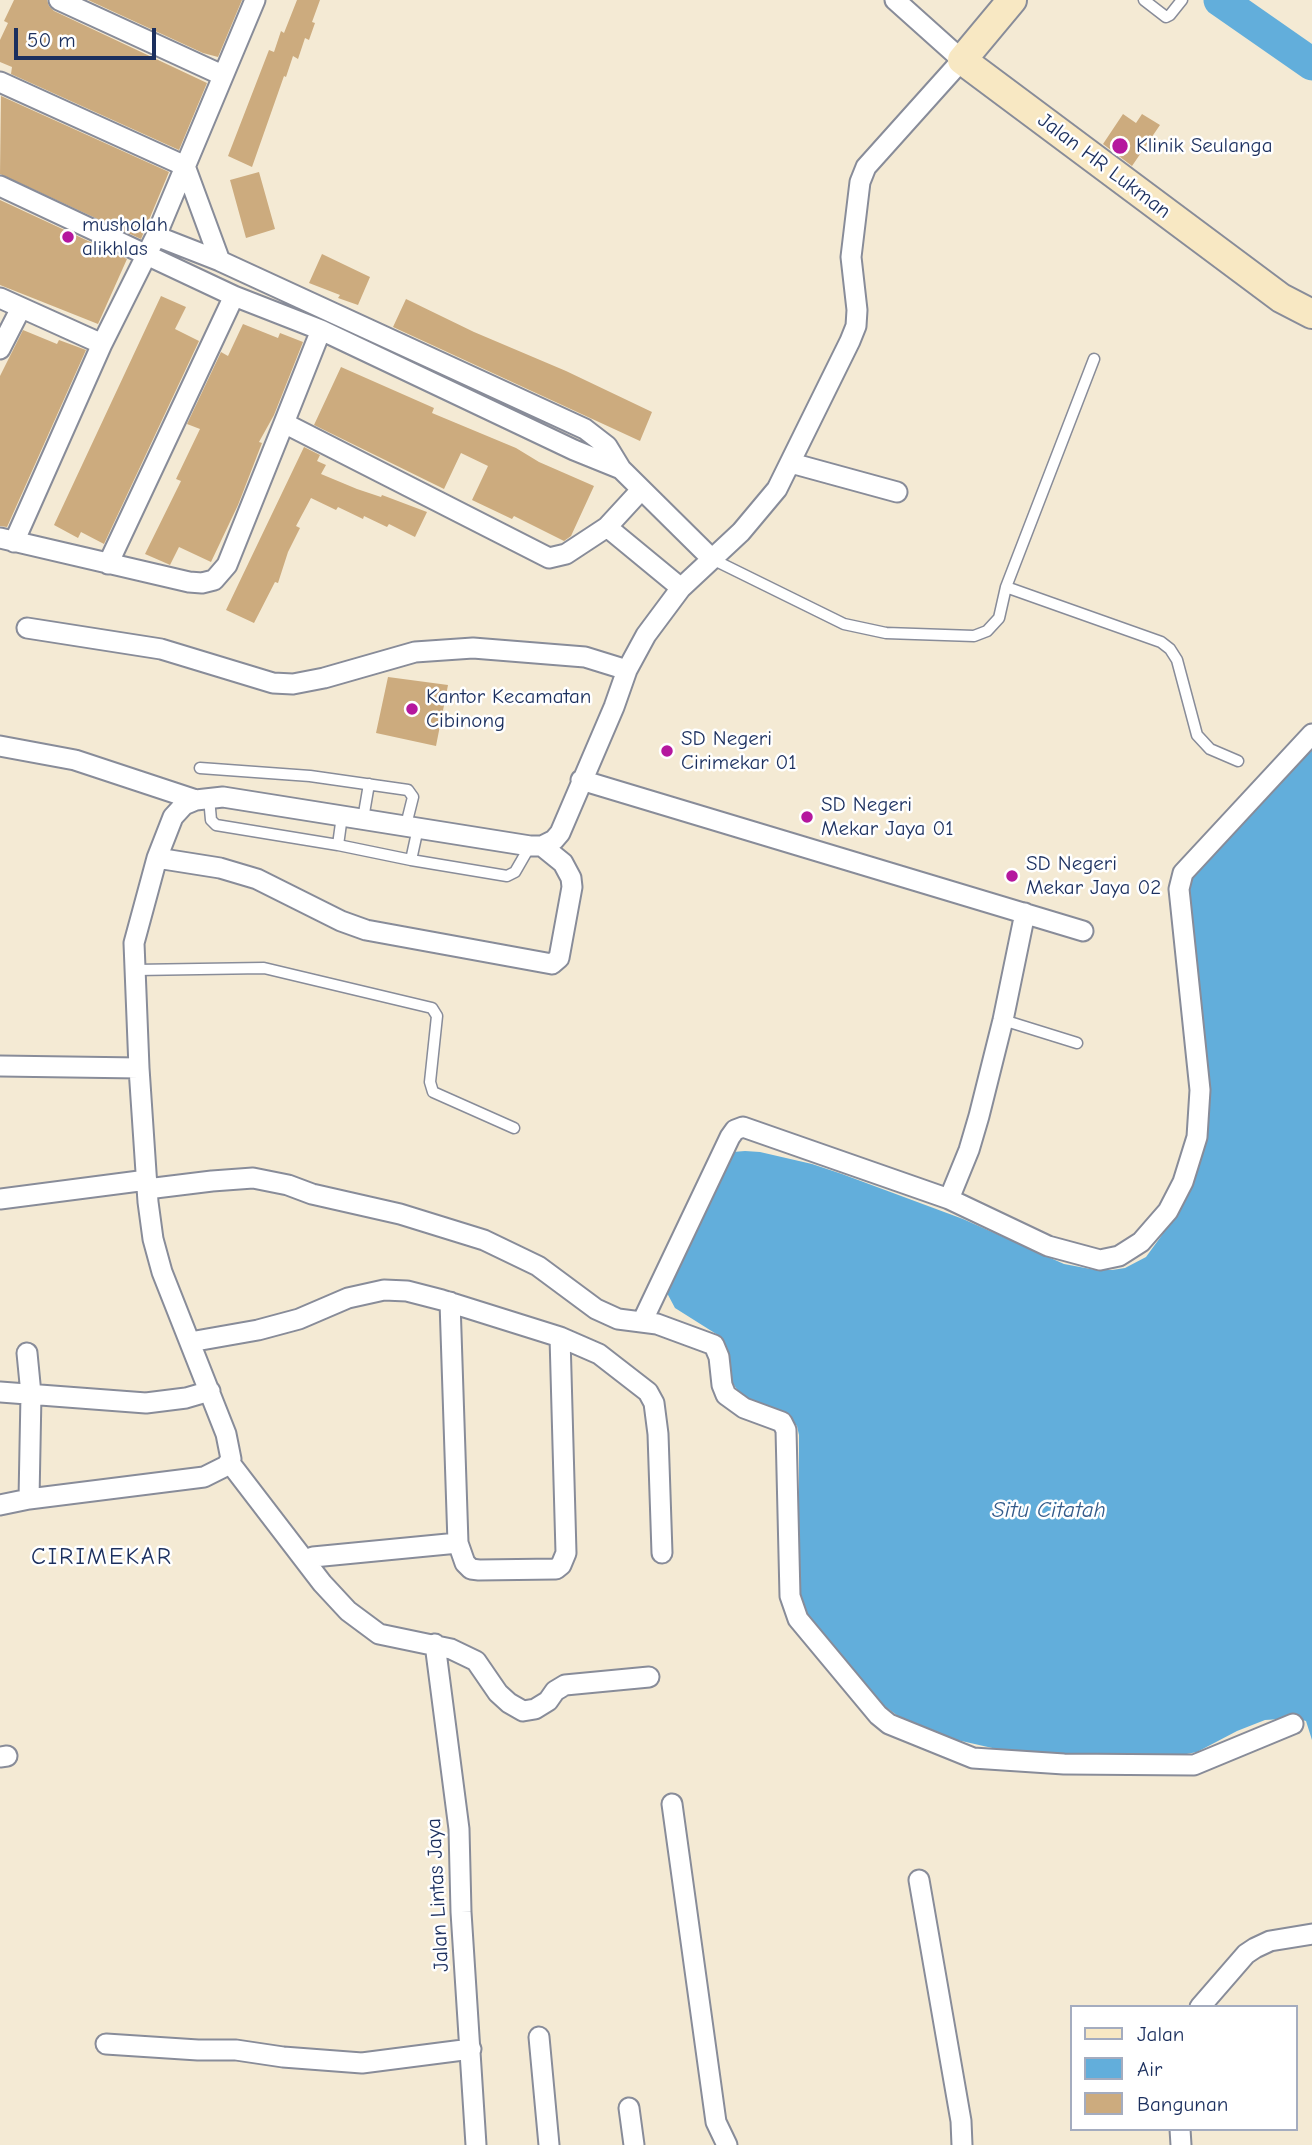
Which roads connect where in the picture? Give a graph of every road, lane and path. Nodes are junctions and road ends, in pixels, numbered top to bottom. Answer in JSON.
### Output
{"nodes":[{"id":1,"x":59,"y":0,"type":"edge"},
{"id":2,"x":255,"y":0,"type":"edge"},
{"id":3,"x":895,"y":0,"type":"edge"},
{"id":4,"x":1012,"y":0,"type":"edge"},
{"id":5,"x":1144,"y":0,"type":"edge"},
{"id":6,"x":1181,"y":1,"type":"edge"},
{"id":7,"x":962,"y":60,"type":"junction"},
{"id":8,"x":222,"y":75,"type":"junction"},
{"id":9,"x":0,"y":82,"type":"edge"},
{"id":10,"x":185,"y":166,"type":"junction"},
{"id":11,"x":0,"y":186,"type":"edge"},
{"id":12,"x":209,"y":233,"type":"junction"},
{"id":13,"x":156,"y":236,"type":"junction"},
{"id":14,"x":180,"y":246,"type":"junction"},
{"id":15,"x":153,"y":258,"type":"junction"},
{"id":16,"x":220,"y":261,"type":"junction"},
{"id":17,"x":234,"y":296,"type":"junction"},
{"id":18,"x":0,"y":298,"type":"edge"},
{"id":19,"x":21,"y":308,"type":"junction"},
{"id":20,"x":1312,"y":314,"type":"edge"},
{"id":21,"x":321,"y":330,"type":"junction"},
{"id":22,"x":102,"y":344,"type":"junction"},
{"id":23,"x":0,"y":349,"type":"edge"},
{"id":24,"x":1094,"y":359,"type":"dead end"},
{"id":25,"x":284,"y":423,"type":"junction"},
{"id":26,"x":791,"y":463,"type":"junction"},
{"id":27,"x":621,"y":469,"type":"junction"},
{"id":28,"x":641,"y":491,"type":"junction"},
{"id":29,"x":897,"y":492,"type":"dead end"},
{"id":30,"x":607,"y":527,"type":"junction"},
{"id":31,"x":7,"y":540,"type":"edge"},
{"id":32,"x":712,"y":559,"type":"junction"},
{"id":33,"x":108,"y":564,"type":"junction"},
{"id":34,"x":1006,"y":587,"type":"junction"},
{"id":35,"x":676,"y":596,"type":"junction"},
{"id":36,"x":27,"y":628,"type":"dead end"},
{"id":37,"x":627,"y":670,"type":"junction"},
{"id":38,"x":1312,"y":734,"type":"edge"},
{"id":39,"x":0,"y":746,"type":"edge"},
{"id":40,"x":1238,"y":761,"type":"dead end"},
{"id":41,"x":200,"y":768,"type":"dead end"},
{"id":42,"x":581,"y":780,"type":"junction"},
{"id":43,"x":369,"y":784,"type":"junction"},
{"id":44,"x":203,"y":799,"type":"junction"},
{"id":45,"x":342,"y":816,"type":"junction"},
{"id":46,"x":363,"y":819,"type":"junction"},
{"id":47,"x":412,"y":827,"type":"junction"},
{"id":48,"x":338,"y":845,"type":"junction"},
{"id":49,"x":536,"y":846,"type":"junction"},
{"id":50,"x":157,"y":858,"type":"junction"},
{"id":51,"x":411,"y":860,"type":"junction"},
{"id":52,"x":1025,"y":914,"type":"junction"},
{"id":53,"x":1083,"y":931,"type":"dead end"},
{"id":54,"x":135,"y":968,"type":"junction"},
{"id":55,"x":1003,"y":1020,"type":"junction"},
{"id":56,"x":1077,"y":1043,"type":"dead end"},
{"id":57,"x":0,"y":1066,"type":"edge"},
{"id":58,"x":139,"y":1068,"type":"junction"},
{"id":59,"x":514,"y":1128,"type":"dead end"},
{"id":60,"x":147,"y":1185,"type":"junction"},
{"id":61,"x":0,"y":1199,"type":"edge"},
{"id":62,"x":949,"y":1199,"type":"junction"},
{"id":63,"x":450,"y":1302,"type":"junction"},
{"id":64,"x":642,"y":1322,"type":"junction"},
{"id":65,"x":560,"y":1337,"type":"junction"},
{"id":66,"x":190,"y":1342,"type":"junction"},
{"id":67,"x":27,"y":1353,"type":"dead end"},
{"id":68,"x":210,"y":1391,"type":"junction"},
{"id":69,"x":0,"y":1392,"type":"edge"},
{"id":70,"x":31,"y":1394,"type":"junction"},
{"id":71,"x":230,"y":1463,"type":"junction"},
{"id":72,"x":29,"y":1499,"type":"junction"},
{"id":73,"x":0,"y":1505,"type":"edge"},
{"id":74,"x":457,"y":1543,"type":"junction"},
{"id":75,"x":662,"y":1553,"type":"dead end"},
{"id":76,"x":313,"y":1557,"type":"dead end"},
{"id":77,"x":435,"y":1644,"type":"junction"},
{"id":78,"x":649,"y":1677,"type":"dead end"},
{"id":79,"x":1293,"y":1724,"type":"dead end"},
{"id":80,"x":672,"y":1804,"type":"dead end"},
{"id":81,"x":919,"y":1880,"type":"dead end"},
{"id":82,"x":1312,"y":1934,"type":"edge"},
{"id":83,"x":1202,"y":2005,"type":"edge"},
{"id":84,"x":538,"y":2037,"type":"dead end"},
{"id":85,"x":106,"y":2045,"type":"dead end"},
{"id":86,"x":471,"y":2049,"type":"junction"},
{"id":87,"x":629,"y":2108,"type":"dead end"},
{"id":88,"x":476,"y":2145,"type":"edge"},
{"id":89,"x":549,"y":2145,"type":"edge"},
{"id":90,"x":634,"y":2145,"type":"edge"},
{"id":91,"x":727,"y":2145,"type":"edge"},
{"id":92,"x":962,"y":2145,"type":"edge"}],
"edges":[{"from":1,"to":8,"type":"street"},
{"from":2,"to":8,"type":"street"},
{"from":3,"to":7,"type":"street"},
{"from":4,"to":7,"type":"street"},
{"from":5,"to":6,"type":"lane"},
{"from":7,"to":20,"type":"street","name":"Jalan HR Lukman"},
{"from":7,"to":26,"type":"street"},
{"from":8,"to":10,"type":"street"},
{"from":9,"to":10,"type":"street"},
{"from":10,"to":12,"type":"street"},
{"from":10,"to":13,"type":"street"},
{"from":11,"to":15,"type":"street"},
{"from":12,"to":14,"type":"street"},
{"from":12,"to":16,"type":"street"},
{"from":13,"to":14,"type":"street"},
{"from":13,"to":15,"type":"street"},
{"from":14,"to":15,"type":"street"},
{"from":14,"to":16,"type":"street"},
{"from":15,"to":17,"type":"street"},
{"from":15,"to":22,"type":"street"},
{"from":16,"to":27,"type":"street"},
{"from":17,"to":21,"type":"street"},
{"from":17,"to":33,"type":"street"},
{"from":18,"to":19,"type":"street"},
{"from":19,"to":22,"type":"street"},
{"from":19,"to":23,"type":"street"},
{"from":21,"to":25,"type":"street"},
{"from":21,"to":27,"type":"street"},
{"from":22,"to":31,"type":"street"},
{"from":24,"to":34,"type":"lane"},
{"from":25,"to":30,"type":"street"},
{"from":25,"to":33,"type":"street"},
{"from":26,"to":29,"type":"street"},
{"from":26,"to":32,"type":"street"},
{"from":27,"to":28,"type":"street"},
{"from":28,"to":30,"type":"street"},
{"from":28,"to":32,"type":"street"},
{"from":30,"to":35,"type":"street"},
{"from":31,"to":33,"type":"street"},
{"from":32,"to":34,"type":"lane"},
{"from":32,"to":35,"type":"street"},
{"from":34,"to":40,"type":"lane"},
{"from":35,"to":37,"type":"street"},
{"from":36,"to":37,"type":"street"},
{"from":37,"to":42,"type":"street"},
{"from":38,"to":62,"type":"street"},
{"from":39,"to":44,"type":"street"},
{"from":41,"to":43,"type":"lane"},
{"from":42,"to":49,"type":"street"},
{"from":42,"to":52,"type":"street"},
{"from":43,"to":46,"type":"lane"},
{"from":43,"to":47,"type":"lane"},
{"from":44,"to":45,"type":"street"},
{"from":44,"to":48,"type":"lane"},
{"from":44,"to":50,"type":"street"},
{"from":45,"to":46,"type":"street"},
{"from":45,"to":48,"type":"lane"},
{"from":46,"to":47,"type":"street"},
{"from":47,"to":49,"type":"street"},
{"from":47,"to":51,"type":"lane"},
{"from":48,"to":51,"type":"lane"},
{"from":49,"to":50,"type":"street"},
{"from":49,"to":51,"type":"lane"},
{"from":50,"to":54,"type":"street"},
{"from":52,"to":53,"type":"street"},
{"from":52,"to":55,"type":"street"},
{"from":54,"to":58,"type":"street"},
{"from":54,"to":59,"type":"lane"},
{"from":55,"to":56,"type":"lane"},
{"from":55,"to":62,"type":"street"},
{"from":57,"to":58,"type":"street"},
{"from":58,"to":60,"type":"street"},
{"from":60,"to":61,"type":"street"},
{"from":60,"to":64,"type":"street"},
{"from":60,"to":66,"type":"street"},
{"from":62,"to":64,"type":"street"},
{"from":63,"to":65,"type":"street"},
{"from":63,"to":66,"type":"street"},
{"from":63,"to":74,"type":"street"},
{"from":64,"to":79,"type":"street"},
{"from":65,"to":74,"type":"street"},
{"from":65,"to":75,"type":"street"},
{"from":66,"to":68,"type":"street"},
{"from":67,"to":70,"type":"street"},
{"from":68,"to":70,"type":"street"},
{"from":68,"to":71,"type":"street"},
{"from":69,"to":70,"type":"street"},
{"from":70,"to":72,"type":"street"},
{"from":71,"to":72,"type":"street"},
{"from":71,"to":77,"type":"street"},
{"from":72,"to":73,"type":"street"},
{"from":74,"to":76,"type":"street"},
{"from":77,"to":78,"type":"street"},
{"from":77,"to":86,"type":"street","name":"Jalan Lintas Jaya"},
{"from":80,"to":91,"type":"street"},
{"from":81,"to":92,"type":"street"},
{"from":82,"to":83,"type":"street"},
{"from":84,"to":89,"type":"street"},
{"from":85,"to":86,"type":"street"},
{"from":86,"to":88,"type":"street","name":"Jalan Lintas Jaya"},
{"from":87,"to":90,"type":"street"}]}
